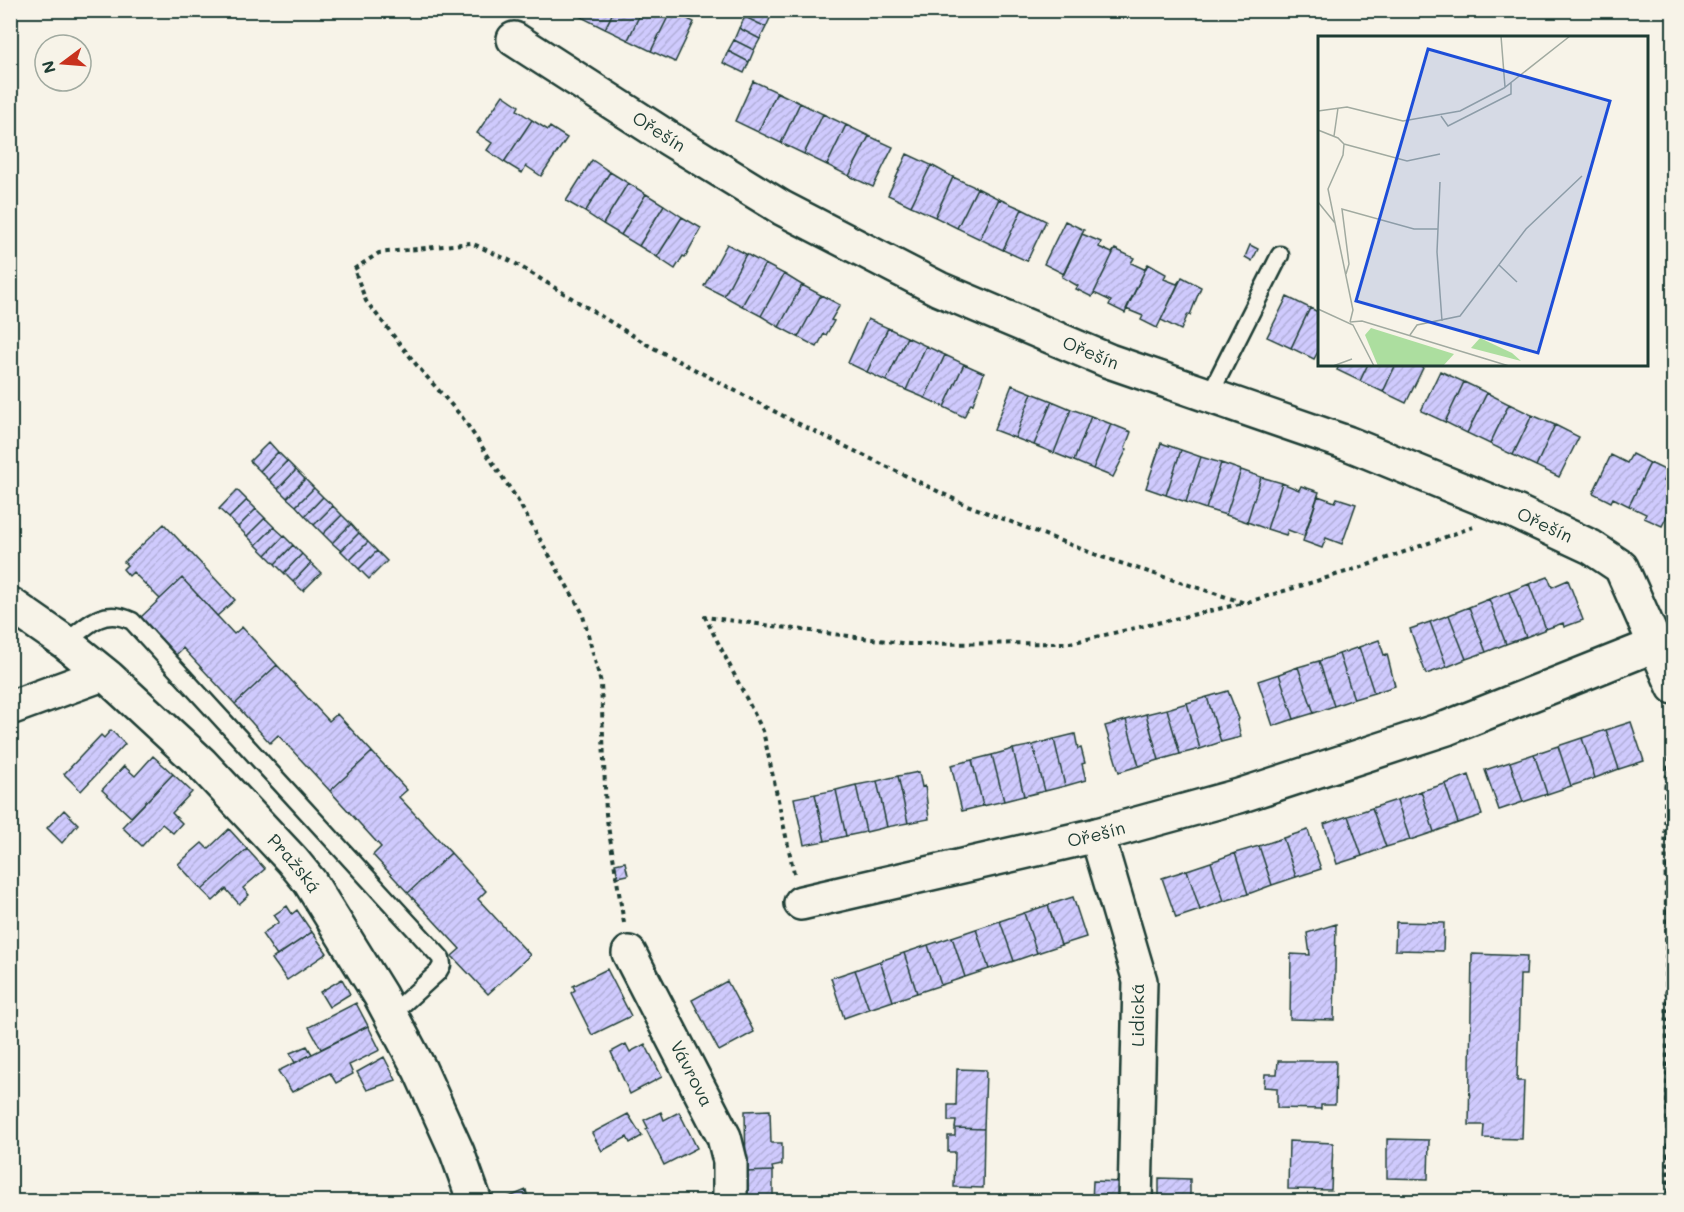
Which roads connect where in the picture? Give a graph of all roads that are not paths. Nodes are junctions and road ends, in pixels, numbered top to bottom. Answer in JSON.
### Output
{"nodes":[{"id":1,"x":514,"y":39,"type":"dead end"},
{"id":2,"x":1280,"y":255,"type":"dead end"},
{"id":3,"x":1209,"y":396,"type":"junction"},
{"id":4,"x":10,"y":604,"type":"edge"},
{"id":5,"x":66,"y":644,"type":"junction"},
{"id":6,"x":1655,"y":645,"type":"junction"},
{"id":7,"x":103,"y":674,"type":"junction"},
{"id":8,"x":1674,"y":687,"type":"edge"},
{"id":9,"x":10,"y":708,"type":"edge"},
{"id":10,"x":1097,"y":835,"type":"junction"},
{"id":11,"x":801,"y":903,"type":"road end"},
{"id":12,"x":629,"y":953,"type":"road end"},
{"id":13,"x":391,"y":1015,"type":"junction"},
{"id":14,"x":475,"y":1202,"type":"edge"},
{"id":15,"x":730,"y":1202,"type":"edge"},
{"id":16,"x":1135,"y":1202,"type":"edge"}],
"edges":[{"from":1,"to":3,"type":"street","name":"Ořešín"},
{"from":2,"to":3,"type":"lane"},
{"from":3,"to":6,"type":"street","name":"Ořešín"},
{"from":4,"to":5,"type":"street","name":"Pražská"},
{"from":5,"to":7,"type":"street","name":"Pražská"},
{"from":5,"to":13,"type":"lane"},
{"from":6,"to":8,"type":"street","name":"Ořešín"},
{"from":6,"to":10,"type":"street","name":"Ořešín"},
{"from":7,"to":9,"type":"street"},
{"from":7,"to":13,"type":"street","name":"Pražská"},
{"from":10,"to":11,"type":"street","name":"Ořešín"},
{"from":10,"to":16,"type":"street","name":"Lidická"},
{"from":12,"to":15,"type":"street","name":"Vávrova"},
{"from":13,"to":14,"type":"street","name":"Pražská"}]}
